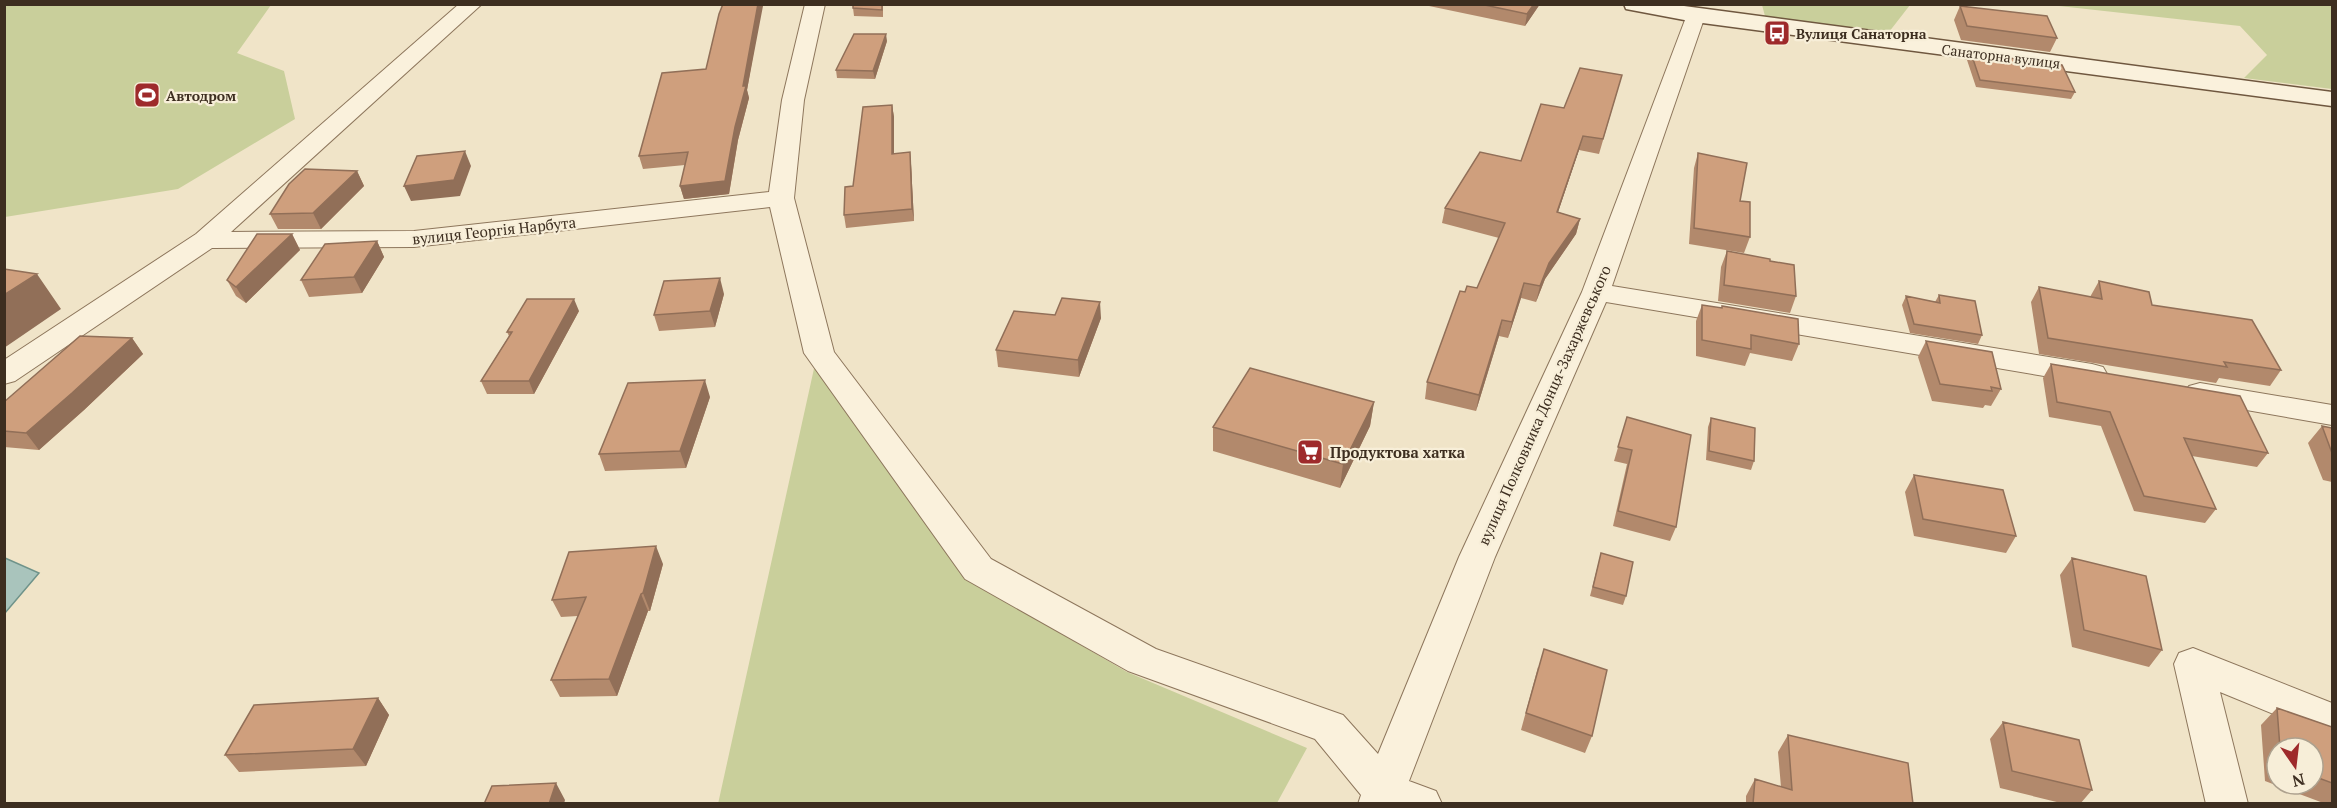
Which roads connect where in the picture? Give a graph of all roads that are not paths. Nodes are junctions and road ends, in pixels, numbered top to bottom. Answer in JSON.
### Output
{"nodes":[{"id":1,"x":472,"y":4,"type":"edge"},
{"id":2,"x":815,"y":4,"type":"edge"},
{"id":3,"x":1634,"y":4,"type":"edge"},
{"id":4,"x":1695,"y":16,"type":"junction"},
{"id":5,"x":2332,"y":99,"type":"edge"},
{"id":6,"x":781,"y":198,"type":"junction"},
{"id":7,"x":206,"y":240,"type":"junction"},
{"id":8,"x":1596,"y":292,"type":"junction"},
{"id":9,"x":4,"y":374,"type":"edge"},
{"id":10,"x":2121,"y":379,"type":"edge"},
{"id":11,"x":2168,"y":387,"type":"edge"},
{"id":12,"x":2332,"y":415,"type":"edge"},
{"id":13,"x":2332,"y":721,"type":"edge"},
{"id":14,"x":1395,"y":799,"type":"edge"},
{"id":15,"x":2227,"y":804,"type":"edge"}],
"edges":[{"from":1,"to":7,"type":"street"},
{"from":2,"to":6,"type":"street","name":"вулиця Полковника Донця-Захаржевського"},
{"from":3,"to":4,"type":"main road","name":"Санаторна вулиця"},
{"from":4,"to":5,"type":"main road","name":"Санаторна вулиця"},
{"from":4,"to":8,"type":"street","name":"вулиця Полковника Донця-Захаржевського"},
{"from":6,"to":7,"type":"street","name":"вулиця Георгія Нарбута"},
{"from":6,"to":14,"type":"street","name":"вулиця Полковника Донця-Захаржевського"},
{"from":7,"to":9,"type":"street"},
{"from":8,"to":10,"type":"street"},
{"from":8,"to":14,"type":"street","name":"вулиця Полковника Донця-Захаржевського"},
{"from":11,"to":12,"type":"street"},
{"from":13,"to":15,"type":"street"}]}
